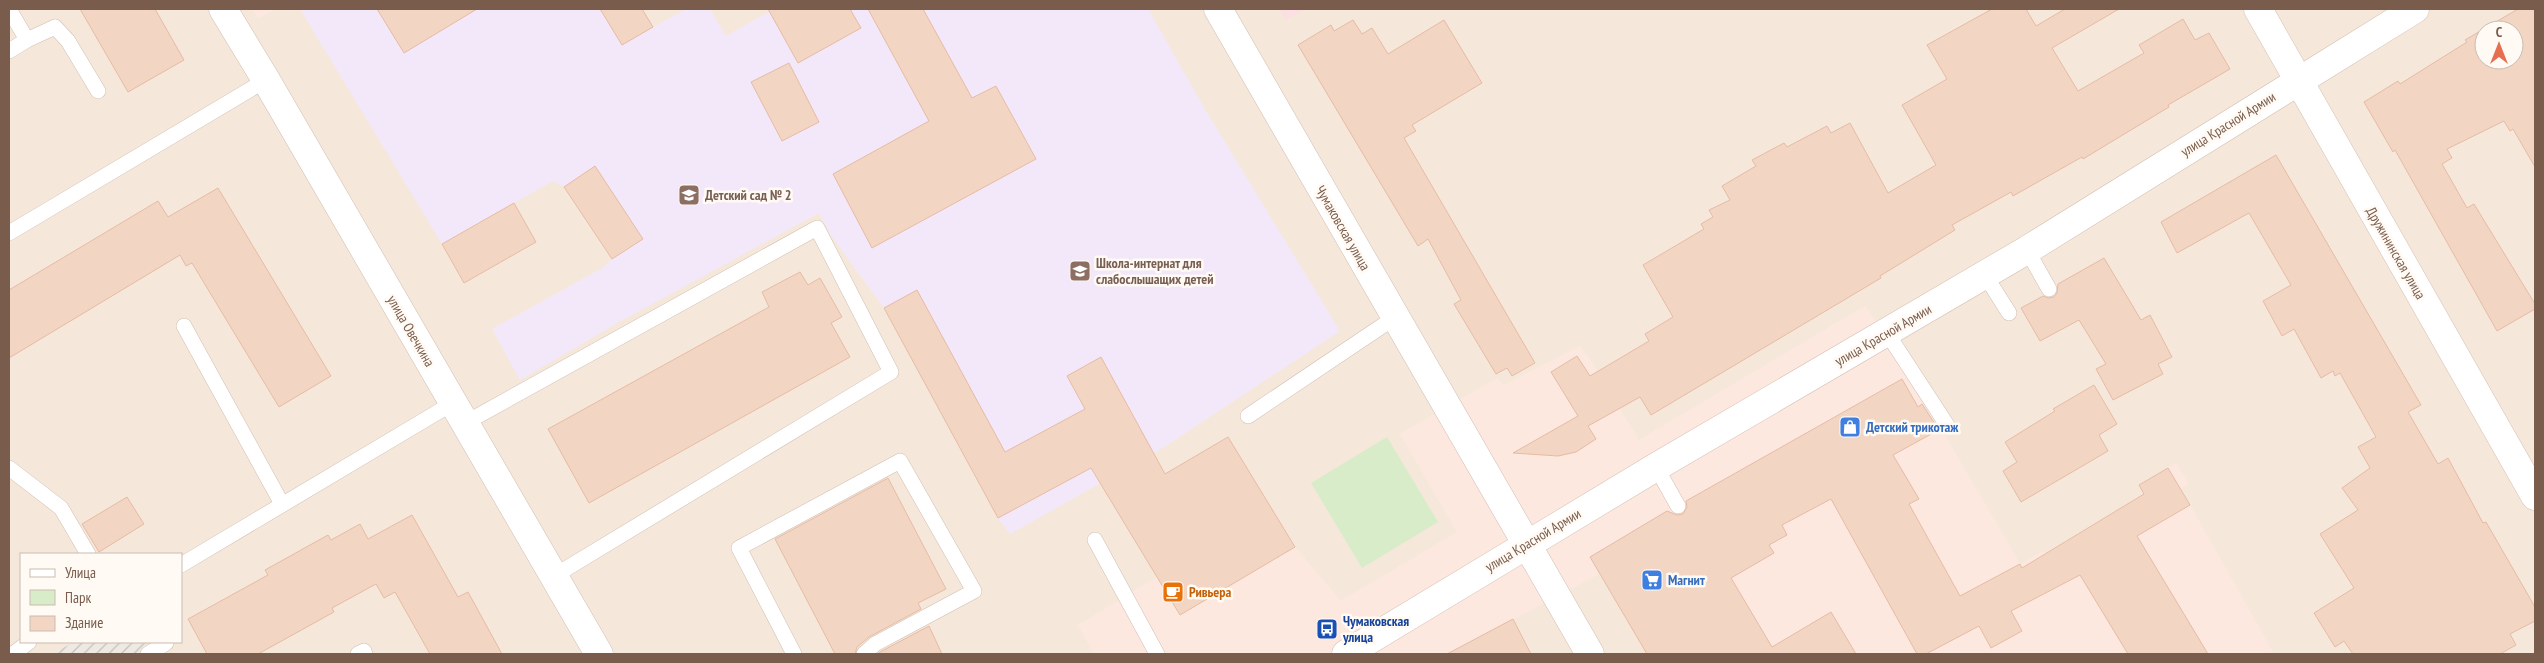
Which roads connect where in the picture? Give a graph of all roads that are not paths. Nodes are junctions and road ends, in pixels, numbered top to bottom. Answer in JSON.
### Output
{"nodes":[{"id":1,"x":9,"y":9,"type":"edge"},
{"id":2,"x":223,"y":9,"type":"edge"},
{"id":3,"x":1218,"y":9,"type":"edge"},
{"id":4,"x":2258,"y":9,"type":"edge"},
{"id":5,"x":2415,"y":9,"type":"edge"},
{"id":6,"x":27,"y":40,"type":"junction"},
{"id":7,"x":9,"y":51,"type":"edge"},
{"id":8,"x":266,"y":80,"type":"junction"},
{"id":9,"x":2298,"y":81,"type":"junction"},
{"id":10,"x":98,"y":91,"type":"dead end"},
{"id":11,"x":9,"y":233,"type":"edge"},
{"id":12,"x":2027,"y":250,"type":"junction"},
{"id":13,"x":1985,"y":275,"type":"junction"},
{"id":14,"x":2049,"y":289,"type":"dead end"},
{"id":15,"x":2008,"y":313,"type":"dead end"},
{"id":16,"x":1394,"y":318,"type":"junction"},
{"id":17,"x":184,"y":326,"type":"dead end"},
{"id":18,"x":1886,"y":334,"type":"junction"},
{"id":19,"x":459,"y":413,"type":"junction"},
{"id":20,"x":1248,"y":416,"type":"dead end"},
{"id":21,"x":1947,"y":425,"type":"dead end"},
{"id":22,"x":1656,"y":467,"type":"junction"},
{"id":23,"x":9,"y":468,"type":"edge"},
{"id":24,"x":2535,"y":496,"type":"edge"},
{"id":25,"x":282,"y":504,"type":"junction"},
{"id":26,"x":1678,"y":506,"type":"dead end"},
{"id":27,"x":1095,"y":540,"type":"dead end"},
{"id":28,"x":1526,"y":544,"type":"junction"},
{"id":29,"x":87,"y":553,"type":"edge"},
{"id":30,"x":182,"y":564,"type":"edge"},
{"id":31,"x":554,"y":576,"type":"junction"},
{"id":32,"x":28,"y":643,"type":"edge"},
{"id":33,"x":168,"y":646,"type":"edge"},
{"id":34,"x":13,"y":654,"type":"edge"},
{"id":35,"x":148,"y":654,"type":"edge"},
{"id":36,"x":358,"y":654,"type":"edge"},
{"id":37,"x":365,"y":654,"type":"edge"},
{"id":38,"x":599,"y":654,"type":"edge"},
{"id":39,"x":794,"y":654,"type":"edge"},
{"id":40,"x":864,"y":654,"type":"edge"},
{"id":41,"x":1157,"y":654,"type":"edge"},
{"id":42,"x":1346,"y":654,"type":"edge"},
{"id":43,"x":1590,"y":654,"type":"edge"}],
"edges":[{"from":1,"to":6,"type":"lane"},
{"from":2,"to":8,"type":"street","name":"улица Овечкина"},
{"from":3,"to":16,"type":"street","name":"Чумаковская улица"},
{"from":4,"to":9,"type":"street","name":"Дружининская улица"},
{"from":5,"to":9,"type":"street","name":"улица Красной Армии"},
{"from":6,"to":7,"type":"lane"},
{"from":6,"to":10,"type":"lane"},
{"from":8,"to":11,"type":"lane"},
{"from":8,"to":19,"type":"street","name":"улица Овечкина"},
{"from":9,"to":12,"type":"street","name":"улица Красной Армии"},
{"from":9,"to":24,"type":"street","name":"Дружининская улица"},
{"from":12,"to":13,"type":"street","name":"улица Красной Армии"},
{"from":12,"to":14,"type":"lane"},
{"from":13,"to":15,"type":"lane"},
{"from":13,"to":18,"type":"street","name":"улица Красной Армии"},
{"from":16,"to":20,"type":"lane"},
{"from":16,"to":28,"type":"street","name":"Чумаковская улица"},
{"from":17,"to":25,"type":"lane"},
{"from":18,"to":21,"type":"lane"},
{"from":18,"to":22,"type":"street","name":"улица Красной Армии"},
{"from":19,"to":25,"type":"lane"},
{"from":19,"to":31,"type":"street","name":"улица Овечкина"},
{"from":19,"to":31,"type":"lane"},
{"from":22,"to":26,"type":"lane"},
{"from":22,"to":28,"type":"street","name":"улица Красной Армии"},
{"from":23,"to":29,"type":"lane"},
{"from":25,"to":30,"type":"lane"},
{"from":27,"to":41,"type":"lane"},
{"from":28,"to":42,"type":"street","name":"улица Красной Армии"},
{"from":28,"to":43,"type":"street","name":"Чумаковская улица"},
{"from":31,"to":38,"type":"street","name":"улица Овечкина"},
{"from":32,"to":34,"type":"lane"},
{"from":33,"to":35,"type":"lane"},
{"from":36,"to":37,"type":"lane"},
{"from":39,"to":40,"type":"lane"}]}
